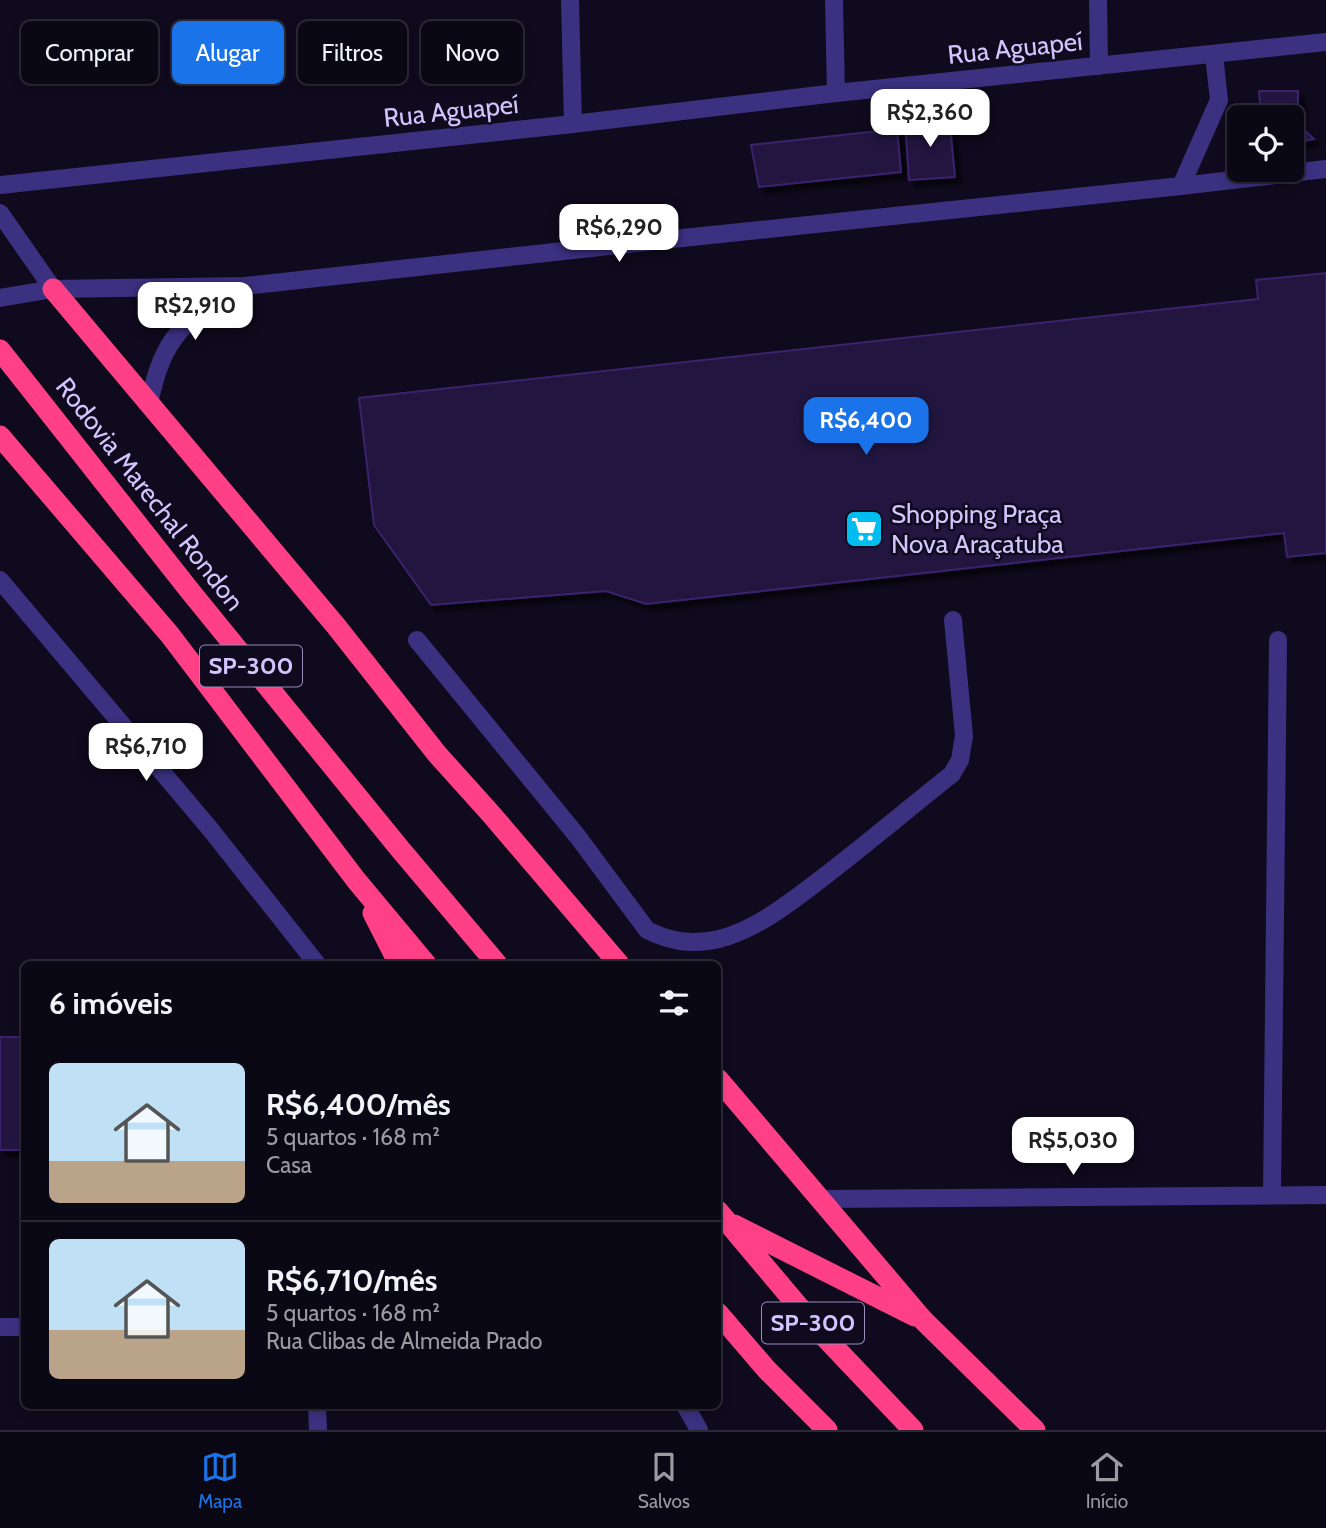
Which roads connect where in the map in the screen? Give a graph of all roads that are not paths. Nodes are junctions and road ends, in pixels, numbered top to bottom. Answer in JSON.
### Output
{"nodes":[{"id":1,"x":570,"y":0,"type":"edge"},
{"id":2,"x":834,"y":0,"type":"edge"},
{"id":3,"x":1098,"y":0,"type":"edge"},
{"id":4,"x":1326,"y":43,"type":"edge"},
{"id":5,"x":1214,"y":55,"type":"junction"},
{"id":6,"x":1099,"y":66,"type":"junction"},
{"id":7,"x":835,"y":93,"type":"junction"},
{"id":8,"x":573,"y":124,"type":"junction"},
{"id":9,"x":1326,"y":169,"type":"edge"},
{"id":10,"x":0,"y":185,"type":"edge"},
{"id":11,"x":1181,"y":186,"type":"junction"},
{"id":12,"x":0,"y":213,"type":"edge"},
{"id":13,"x":245,"y":286,"type":"junction"},
{"id":14,"x":53,"y":289,"type":"junction"},
{"id":15,"x":0,"y":298,"type":"edge"},
{"id":16,"x":5,"y":357,"type":"edge"},
{"id":17,"x":149,"y":404,"type":"junction"},
{"id":18,"x":0,"y":436,"type":"edge"},
{"id":19,"x":0,"y":580,"type":"edge"},
{"id":20,"x":953,"y":620,"type":"dead end"},
{"id":21,"x":416,"y":640,"type":"dead end"},
{"id":22,"x":1278,"y":640,"type":"dead end"},
{"id":23,"x":356,"y":880,"type":"junction"},
{"id":24,"x":315,"y":961,"type":"edge"},
{"id":25,"x":397,"y":961,"type":"edge"},
{"id":26,"x":424,"y":961,"type":"edge"},
{"id":27,"x":494,"y":961,"type":"edge"},
{"id":28,"x":617,"y":961,"type":"edge"},
{"id":29,"x":721,"y":1083,"type":"edge"},
{"id":30,"x":1272,"y":1195,"type":"junction"},
{"id":31,"x":1326,"y":1195,"type":"edge"},
{"id":32,"x":820,"y":1199,"type":"junction"},
{"id":33,"x":722,"y":1216,"type":"edge"},
{"id":34,"x":721,"y":1316,"type":"edge"},
{"id":35,"x":923,"y":1320,"type":"junction"},
{"id":36,"x":0,"y":1326,"type":"edge"},
{"id":37,"x":21,"y":1327,"type":"edge"},
{"id":38,"x":317,"y":1409,"type":"edge"},
{"id":39,"x":687,"y":1409,"type":"edge"},
{"id":40,"x":318,"y":1430,"type":"edge"},
{"id":41,"x":699,"y":1430,"type":"edge"},
{"id":42,"x":827,"y":1430,"type":"edge"},
{"id":43,"x":913,"y":1430,"type":"edge"},
{"id":44,"x":1035,"y":1430,"type":"edge"}],
"edges":[{"from":1,"to":8,"type":"street"},
{"from":2,"to":7,"type":"street"},
{"from":3,"to":6,"type":"street"},
{"from":4,"to":5,"type":"street","name":"Rua Aguapeí"},
{"from":5,"to":6,"type":"street","name":"Rua Aguapeí"},
{"from":5,"to":11,"type":"street"},
{"from":6,"to":7,"type":"street","name":"Rua Aguapeí"},
{"from":7,"to":8,"type":"street","name":"Rua Aguapeí"},
{"from":8,"to":10,"type":"street","name":"Rua Aguapeí"},
{"from":9,"to":11,"type":"street"},
{"from":11,"to":13,"type":"street"},
{"from":12,"to":14,"type":"street"},
{"from":13,"to":14,"type":"street"},
{"from":13,"to":17,"type":"street"},
{"from":14,"to":15,"type":"street"},
{"from":14,"to":17,"type":"highway"},
{"from":16,"to":27,"type":"highway","name":"Rodovia Marechal Rondon","number":"SP-300"},
{"from":17,"to":28,"type":"highway"},
{"from":18,"to":23,"type":"highway","number":"SP-300"},
{"from":19,"to":24,"type":"street"},
{"from":20,"to":21,"type":"street"},
{"from":22,"to":30,"type":"street"},
{"from":23,"to":25,"type":"highway"},
{"from":23,"to":26,"type":"highway","number":"SP-300"},
{"from":29,"to":32,"type":"highway"},
{"from":30,"to":31,"type":"street"},
{"from":30,"to":32,"type":"street"},
{"from":32,"to":35,"type":"highway"},
{"from":33,"to":35,"type":"highway"},
{"from":33,"to":43,"type":"highway","number":"SP-300"},
{"from":34,"to":42,"type":"highway","number":"SP-300"},
{"from":35,"to":44,"type":"highway"},
{"from":36,"to":37,"type":"street"},
{"from":38,"to":40,"type":"street"},
{"from":39,"to":41,"type":"street"}]}
